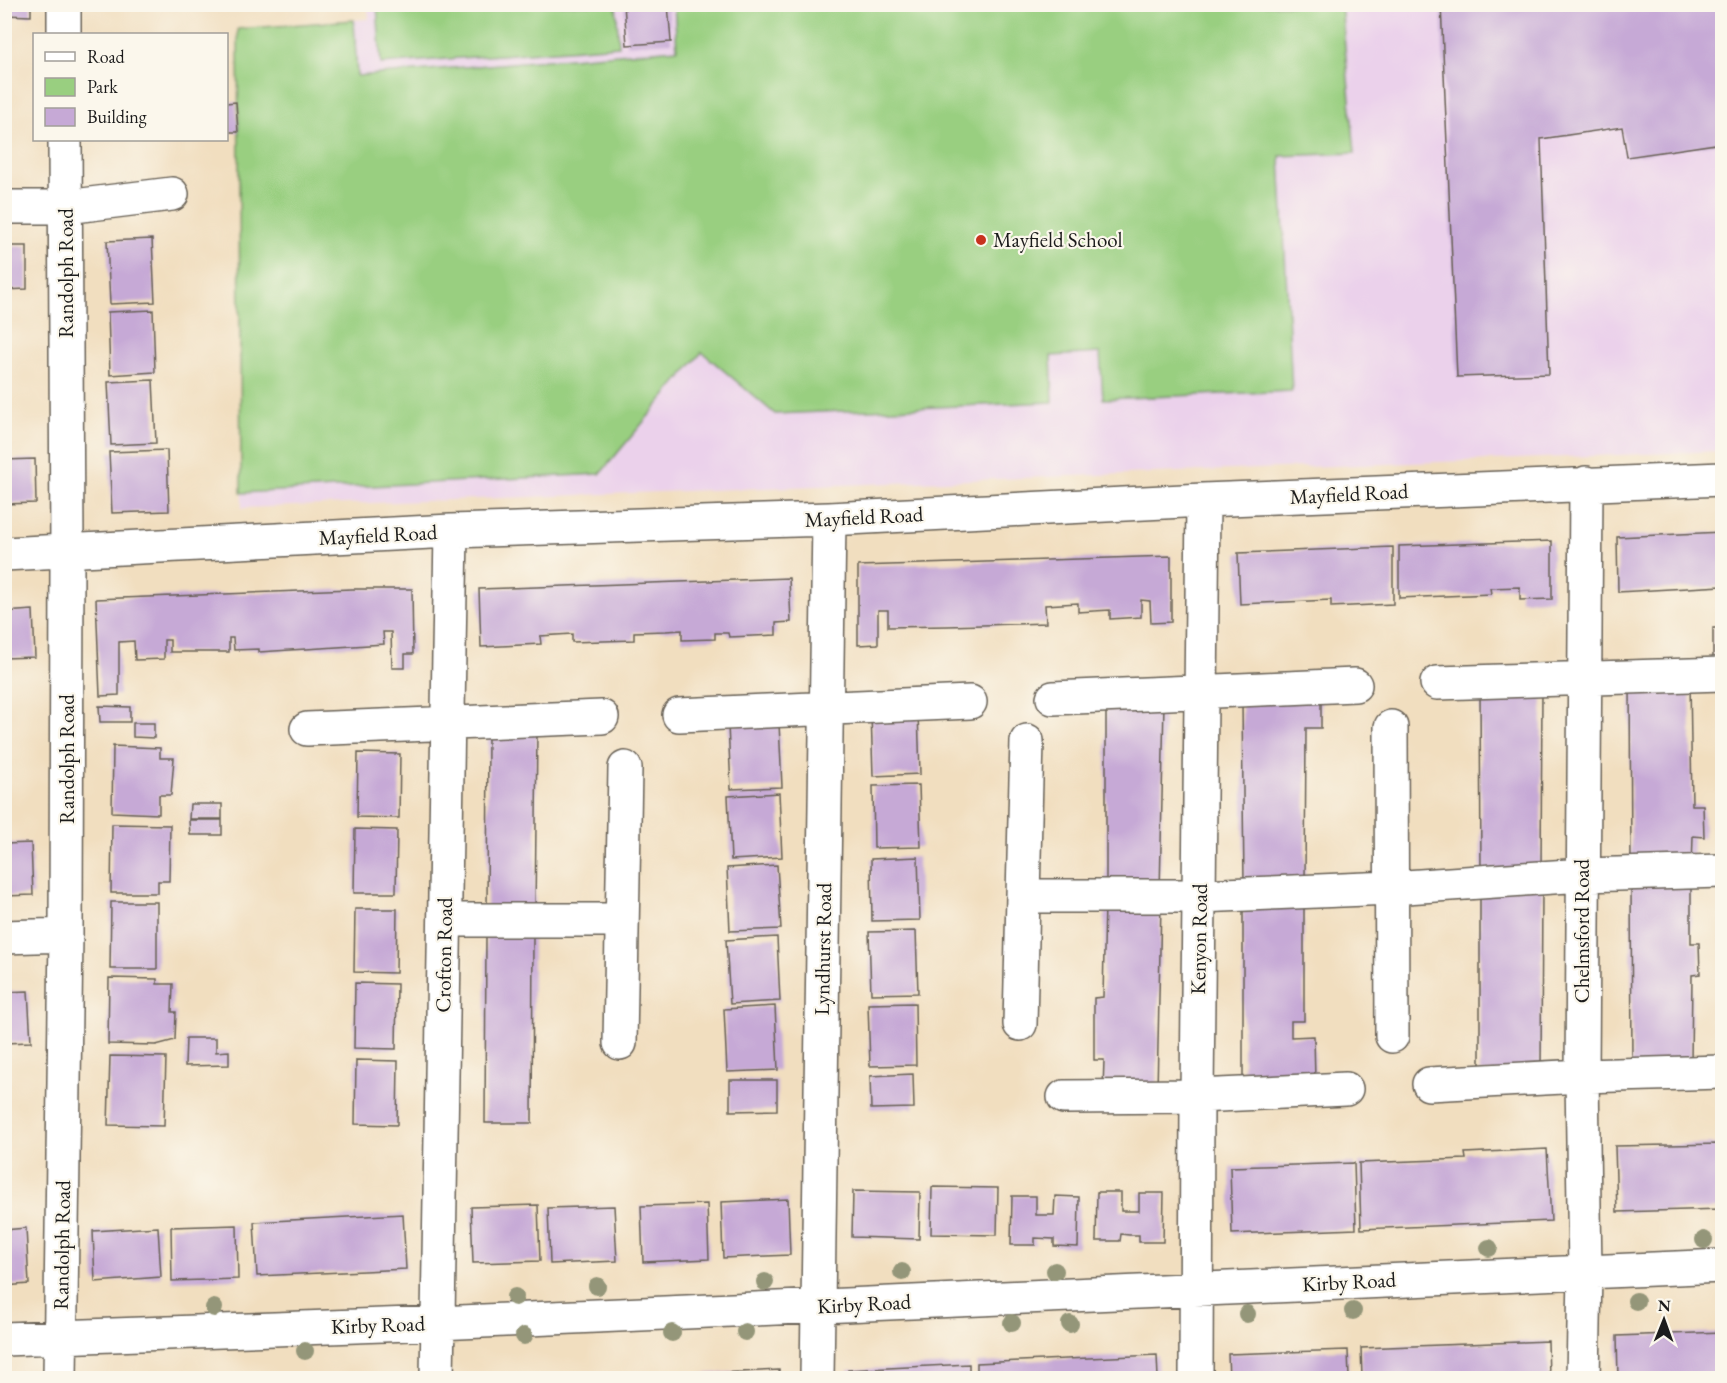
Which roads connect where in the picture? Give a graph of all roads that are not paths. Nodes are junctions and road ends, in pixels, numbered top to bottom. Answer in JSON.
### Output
{"nodes":[{"id":1,"x":64,"y":4,"type":"edge"},
{"id":2,"x":64,"y":33,"type":"edge"},
{"id":3,"x":65,"y":141,"type":"edge"},
{"id":4,"x":172,"y":194,"type":"dead end"},
{"id":5,"x":4,"y":207,"type":"edge"},
{"id":6,"x":66,"y":207,"type":"junction"},
{"id":7,"x":1722,"y":479,"type":"edge"},
{"id":8,"x":1586,"y":483,"type":"junction"},
{"id":9,"x":1203,"y":500,"type":"junction"},
{"id":10,"x":829,"y":519,"type":"junction"},
{"id":11,"x":451,"y":531,"type":"junction"},
{"id":12,"x":67,"y":551,"type":"junction"},
{"id":13,"x":4,"y":554,"type":"edge"},
{"id":14,"x":1722,"y":674,"type":"edge"},
{"id":15,"x":1584,"y":678,"type":"junction"},
{"id":16,"x":1437,"y":683,"type":"dead end"},
{"id":17,"x":1355,"y":686,"type":"dead end"},
{"id":18,"x":1201,"y":693,"type":"junction"},
{"id":19,"x":1053,"y":698,"type":"dead end"},
{"id":20,"x":970,"y":702,"type":"dead end"},
{"id":21,"x":826,"y":708,"type":"junction"},
{"id":22,"x":679,"y":715,"type":"dead end"},
{"id":23,"x":602,"y":717,"type":"dead end"},
{"id":24,"x":448,"y":722,"type":"junction"},
{"id":25,"x":1391,"y":727,"type":"dead end"},
{"id":26,"x":308,"y":729,"type":"dead end"},
{"id":27,"x":1026,"y":741,"type":"dead end"},
{"id":28,"x":625,"y":768,"type":"dead end"},
{"id":29,"x":1722,"y":871,"type":"edge"},
{"id":30,"x":1582,"y":875,"type":"junction"},
{"id":31,"x":1391,"y":888,"type":"junction"},
{"id":32,"x":1023,"y":896,"type":"junction"},
{"id":33,"x":1199,"y":896,"type":"junction"},
{"id":34,"x":445,"y":920,"type":"junction"},
{"id":35,"x":621,"y":920,"type":"junction"},
{"id":36,"x":66,"y":934,"type":"junction"},
{"id":37,"x":4,"y":937,"type":"edge"},
{"id":38,"x":1020,"y":1024,"type":"dead end"},
{"id":39,"x":1392,"y":1036,"type":"dead end"},
{"id":40,"x":620,"y":1043,"type":"dead end"},
{"id":41,"x":1722,"y":1071,"type":"edge"},
{"id":42,"x":1582,"y":1076,"type":"junction"},
{"id":43,"x":1429,"y":1084,"type":"dead end"},
{"id":44,"x":1346,"y":1089,"type":"dead end"},
{"id":45,"x":1064,"y":1096,"type":"dead end"},
{"id":46,"x":1197,"y":1096,"type":"junction"},
{"id":47,"x":1722,"y":1266,"type":"edge"},
{"id":48,"x":1585,"y":1272,"type":"junction"},
{"id":49,"x":1197,"y":1289,"type":"junction"},
{"id":50,"x":818,"y":1306,"type":"junction"},
{"id":51,"x":438,"y":1323,"type":"junction"},
{"id":52,"x":60,"y":1337,"type":"junction"},
{"id":53,"x":4,"y":1339,"type":"edge"},
{"id":54,"x":60,"y":1378,"type":"edge"},
{"id":55,"x":437,"y":1378,"type":"edge"},
{"id":56,"x":817,"y":1378,"type":"edge"},
{"id":57,"x":1196,"y":1378,"type":"edge"},
{"id":58,"x":1583,"y":1378,"type":"edge"}],
"edges":[{"from":1,"to":2,"type":"street"},
{"from":3,"to":6,"type":"street","name":"Randolph Road"},
{"from":4,"to":6,"type":"street"},
{"from":5,"to":6,"type":"street"},
{"from":6,"to":12,"type":"street","name":"Randolph Road"},
{"from":7,"to":8,"type":"street","name":"Mayfield Road"},
{"from":8,"to":9,"type":"street","name":"Mayfield Road"},
{"from":8,"to":15,"type":"street","name":"Chelmsford Road"},
{"from":9,"to":10,"type":"street","name":"Mayfield Road"},
{"from":9,"to":18,"type":"street","name":"Kenyon Road"},
{"from":10,"to":11,"type":"street","name":"Mayfield Road"},
{"from":10,"to":21,"type":"street","name":"Lyndhurst Road"},
{"from":11,"to":12,"type":"street","name":"Mayfield Road"},
{"from":11,"to":24,"type":"street","name":"Crofton Road"},
{"from":12,"to":13,"type":"street","name":"Mayfield Road"},
{"from":12,"to":36,"type":"street","name":"Randolph Road"},
{"from":14,"to":15,"type":"street"},
{"from":15,"to":16,"type":"street"},
{"from":15,"to":30,"type":"street","name":"Chelmsford Road"},
{"from":17,"to":18,"type":"street"},
{"from":18,"to":19,"type":"street"},
{"from":18,"to":33,"type":"street","name":"Kenyon Road"},
{"from":20,"to":21,"type":"street"},
{"from":21,"to":22,"type":"street"},
{"from":21,"to":50,"type":"street","name":"Lyndhurst Road"},
{"from":23,"to":24,"type":"street"},
{"from":24,"to":26,"type":"street"},
{"from":24,"to":34,"type":"street","name":"Crofton Road"},
{"from":25,"to":31,"type":"street"},
{"from":27,"to":32,"type":"street"},
{"from":28,"to":35,"type":"street"},
{"from":29,"to":30,"type":"street"},
{"from":30,"to":31,"type":"street"},
{"from":30,"to":42,"type":"street","name":"Chelmsford Road"},
{"from":31,"to":33,"type":"street"},
{"from":31,"to":39,"type":"street"},
{"from":32,"to":33,"type":"street"},
{"from":32,"to":38,"type":"street"},
{"from":33,"to":46,"type":"street","name":"Kenyon Road"},
{"from":34,"to":35,"type":"street"},
{"from":34,"to":51,"type":"street","name":"Crofton Road"},
{"from":35,"to":40,"type":"street"},
{"from":36,"to":37,"type":"street"},
{"from":36,"to":52,"type":"street","name":"Randolph Road"},
{"from":41,"to":42,"type":"street"},
{"from":42,"to":43,"type":"street"},
{"from":42,"to":48,"type":"street","name":"Chelmsford Road"},
{"from":44,"to":46,"type":"street"},
{"from":45,"to":46,"type":"street"},
{"from":46,"to":49,"type":"street","name":"Kenyon Road"},
{"from":47,"to":48,"type":"street","name":"Kirby Road"},
{"from":48,"to":49,"type":"street","name":"Kirby Road"},
{"from":48,"to":58,"type":"street","name":"Chelmsford Road"},
{"from":49,"to":50,"type":"street","name":"Kirby Road"},
{"from":49,"to":57,"type":"street","name":"Kenyon Road"},
{"from":50,"to":51,"type":"street","name":"Kirby Road"},
{"from":50,"to":56,"type":"street","name":"Lyndhurst Road"},
{"from":51,"to":52,"type":"street","name":"Kirby Road"},
{"from":51,"to":55,"type":"street","name":"Crofton Road"},
{"from":52,"to":53,"type":"street","name":"Kirby Road"},
{"from":52,"to":54,"type":"street","name":"Randolph Road"}]}
